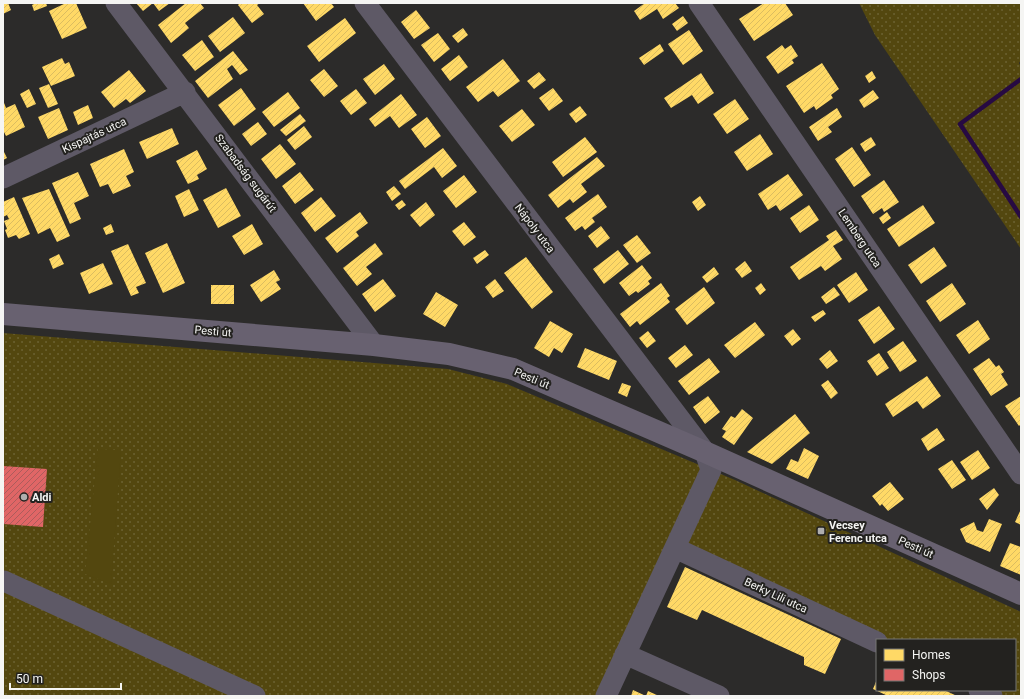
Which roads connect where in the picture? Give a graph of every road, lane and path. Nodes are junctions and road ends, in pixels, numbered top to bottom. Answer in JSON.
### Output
{"nodes":[{"id":1,"x":116,"y":3,"type":"edge"},
{"id":2,"x":365,"y":3,"type":"edge"},
{"id":3,"x":699,"y":3,"type":"edge"},
{"id":4,"x":185,"y":92,"type":"junction"},
{"id":5,"x":3,"y":178,"type":"edge"},
{"id":6,"x":3,"y":314,"type":"edge"},
{"id":7,"x":374,"y":344,"type":"junction"},
{"id":8,"x":705,"y":452,"type":"junction"},
{"id":9,"x":1021,"y":474,"type":"edge"},
{"id":10,"x":675,"y":548,"type":"junction"},
{"id":11,"x":4,"y":581,"type":"dead end"},
{"id":12,"x":1021,"y":594,"type":"edge"},
{"id":13,"x":876,"y":642,"type":"edge"},
{"id":14,"x":625,"y":654,"type":"junction"},
{"id":15,"x":982,"y":691,"type":"edge"},
{"id":16,"x":255,"y":696,"type":"edge"},
{"id":17,"x":606,"y":696,"type":"edge"},
{"id":18,"x":719,"y":696,"type":"edge"},
{"id":19,"x":992,"y":696,"type":"edge"}],
"edges":[{"from":1,"to":4,"type":"street","name":"Szabadság sugárút"},
{"from":2,"to":8,"type":"street","name":"Nápoly utca"},
{"from":3,"to":9,"type":"street","name":"Lemberg utca"},
{"from":4,"to":5,"type":"street","name":"Kispajtás utca"},
{"from":4,"to":7,"type":"street","name":"Szabadság sugárút"},
{"from":6,"to":7,"type":"main road","name":"Pesti út"},
{"from":7,"to":8,"type":"main road","name":"Pesti út"},
{"from":8,"to":10,"type":"street"},
{"from":8,"to":12,"type":"main road","name":"Pesti út"},
{"from":10,"to":13,"type":"street","name":"Berky Lili utca"},
{"from":10,"to":14,"type":"street"},
{"from":11,"to":16,"type":"street"},
{"from":14,"to":17,"type":"street"},
{"from":14,"to":18,"type":"street"},
{"from":15,"to":19,"type":"street"}]}
